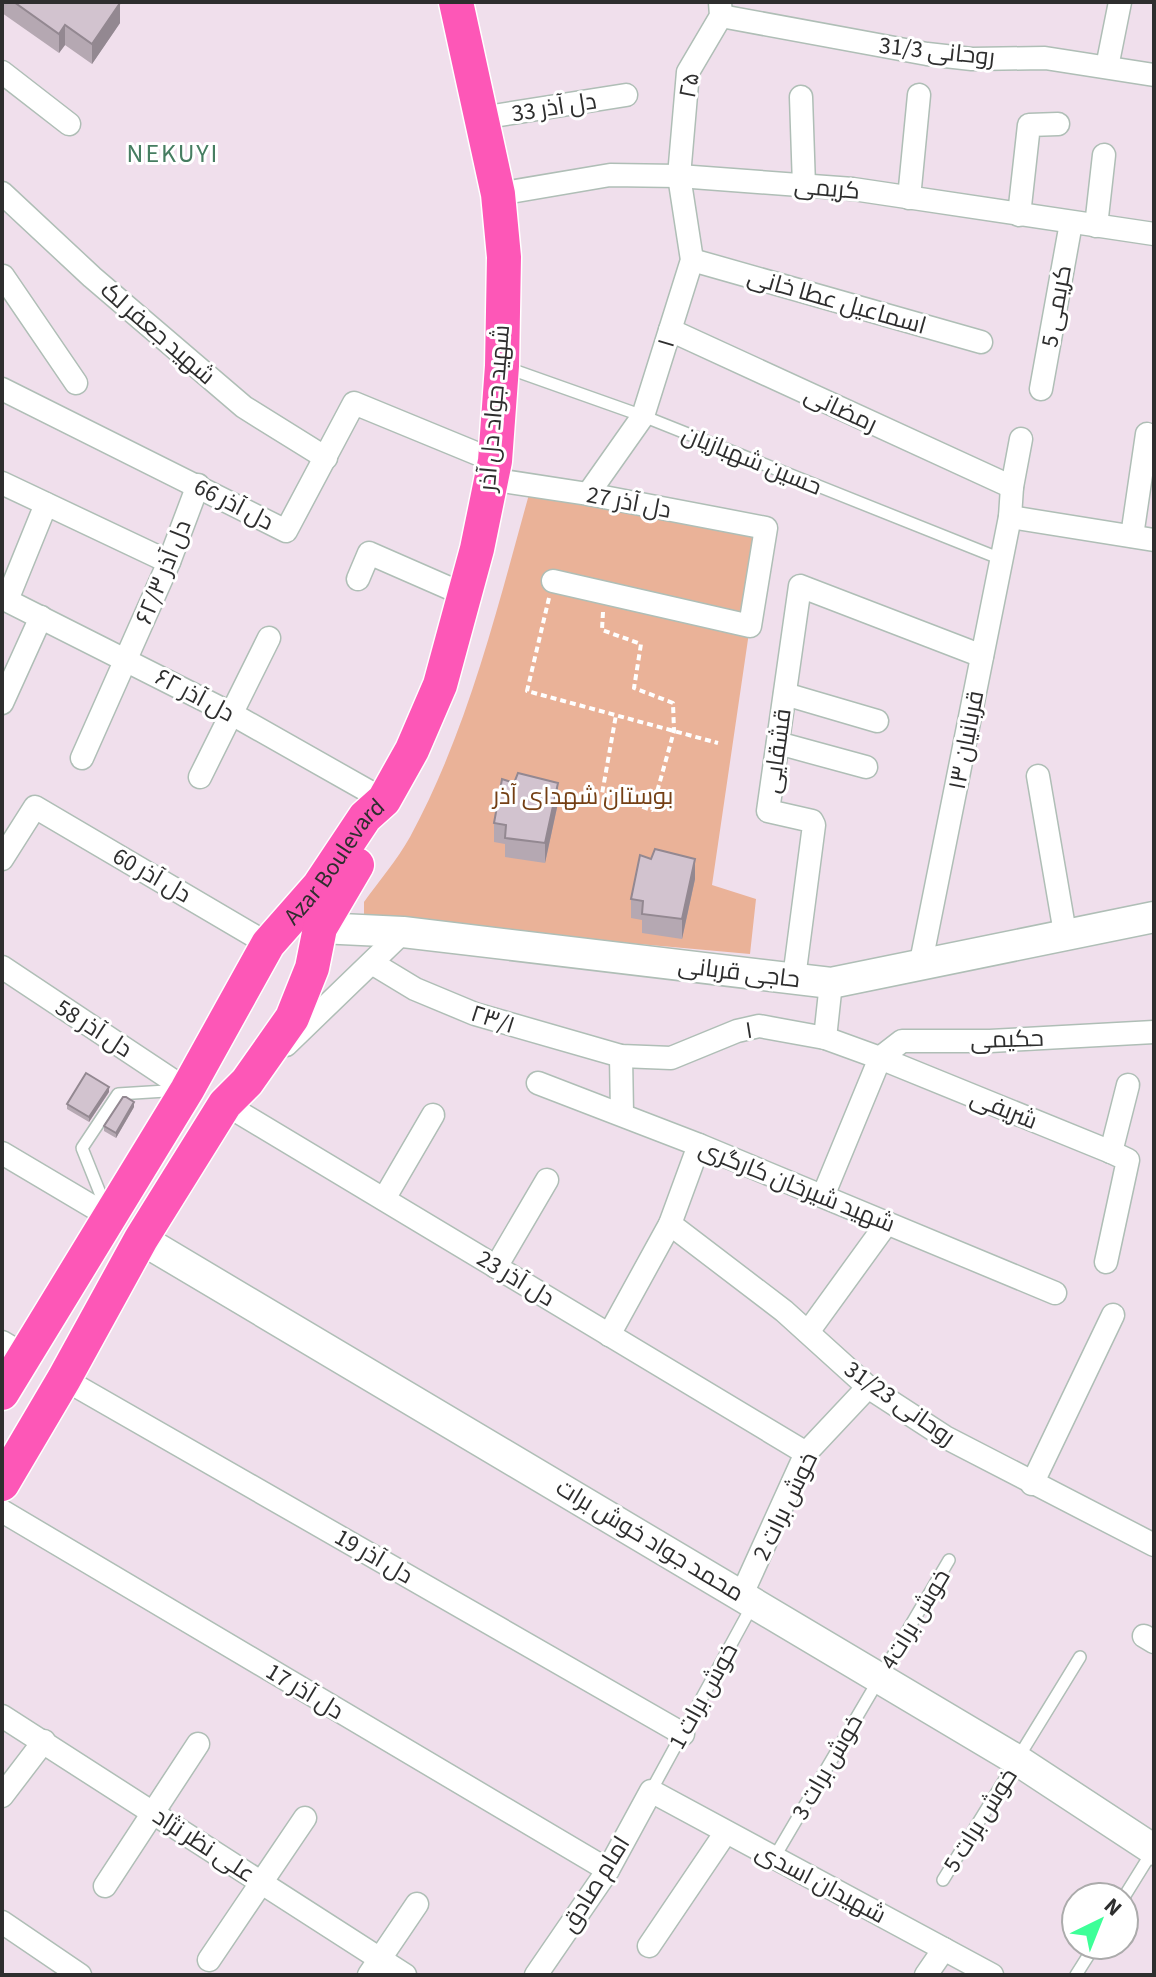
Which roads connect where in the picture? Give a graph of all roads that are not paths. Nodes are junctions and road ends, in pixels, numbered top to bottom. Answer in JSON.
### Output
{"nodes":[{"id":1,"x":456,"y":2,"type":"edge"},
{"id":2,"x":1120,"y":2,"type":"edge"},
{"id":3,"x":720,"y":9,"type":"edge"},
{"id":4,"x":1107,"y":67,"type":"junction"},
{"id":5,"x":2,"y":72,"type":"edge"},
{"id":6,"x":1154,"y":75,"type":"edge"},
{"id":7,"x":626,"y":95,"type":"dead end"},
{"id":8,"x":919,"y":95,"type":"dead end"},
{"id":9,"x":801,"y":97,"type":"dead end"},
{"id":10,"x":481,"y":118,"type":"junction"},
{"id":11,"x":69,"y":124,"type":"dead end"},
{"id":12,"x":1058,"y":124,"type":"dead end"},
{"id":13,"x":1104,"y":155,"type":"dead end"},
{"id":14,"x":679,"y":176,"type":"junction"},
{"id":15,"x":804,"y":186,"type":"junction"},
{"id":16,"x":2,"y":193,"type":"edge"},
{"id":17,"x":498,"y":194,"type":"junction"},
{"id":18,"x":909,"y":198,"type":"junction"},
{"id":19,"x":1019,"y":215,"type":"junction"},
{"id":20,"x":1071,"y":223,"type":"junction"},
{"id":21,"x":1096,"y":226,"type":"junction"},
{"id":22,"x":1154,"y":234,"type":"edge"},
{"id":23,"x":692,"y":260,"type":"junction"},
{"id":24,"x":2,"y":278,"type":"edge"},
{"id":25,"x":670,"y":330,"type":"junction"},
{"id":26,"x":981,"y":342,"type":"dead end"},
{"id":27,"x":502,"y":366,"type":"junction"},
{"id":28,"x":76,"y":383,"type":"dead end"},
{"id":29,"x":2,"y":389,"type":"edge"},
{"id":30,"x":1041,"y":389,"type":"dead end"},
{"id":31,"x":643,"y":416,"type":"junction"},
{"id":32,"x":1147,"y":434,"type":"dead end"},
{"id":33,"x":1021,"y":439,"type":"dead end"},
{"id":34,"x":326,"y":458,"type":"junction"},
{"id":35,"x":492,"y":470,"type":"junction"},
{"id":36,"x":2,"y":483,"type":"edge"},
{"id":37,"x":198,"y":485,"type":"junction"},
{"id":38,"x":1012,"y":487,"type":"junction"},
{"id":39,"x":588,"y":494,"type":"junction"},
{"id":40,"x":46,"y":504,"type":"junction"},
{"id":41,"x":1010,"y":517,"type":"junction"},
{"id":42,"x":1143,"y":538,"type":"edge"},
{"id":43,"x":1001,"y":559,"type":"junction"},
{"id":44,"x":169,"y":562,"type":"junction"},
{"id":45,"x":358,"y":579,"type":"dead end"},
{"id":46,"x":553,"y":581,"type":"road end"},
{"id":47,"x":465,"y":595,"type":"junction"},
{"id":48,"x":4,"y":599,"type":"edge"},
{"id":49,"x":41,"y":617,"type":"junction"},
{"id":50,"x":269,"y":638,"type":"dead end"},
{"id":51,"x":982,"y":656,"type":"junction"},
{"id":52,"x":126,"y":659,"type":"junction"},
{"id":53,"x":785,"y":694,"type":"junction"},
{"id":54,"x":2,"y":703,"type":"edge"},
{"id":55,"x":232,"y":714,"type":"junction"},
{"id":56,"x":877,"y":721,"type":"dead end"},
{"id":57,"x":778,"y":743,"type":"junction"},
{"id":58,"x":82,"y":758,"type":"dead end"},
{"id":59,"x":866,"y":767,"type":"dead end"},
{"id":60,"x":1038,"y":776,"type":"dead end"},
{"id":61,"x":200,"y":777,"type":"dead end"},
{"id":62,"x":384,"y":800,"type":"junction"},
{"id":63,"x":2,"y":859,"type":"edge"},
{"id":64,"x":1154,"y":917,"type":"edge"},
{"id":65,"x":320,"y":928,"type":"junction"},
{"id":66,"x":403,"y":932,"type":"junction"},
{"id":67,"x":1065,"y":933,"type":"junction"},
{"id":68,"x":268,"y":944,"type":"junction"},
{"id":69,"x":921,"y":962,"type":"junction"},
{"id":70,"x":372,"y":963,"type":"junction"},
{"id":71,"x":2,"y":967,"type":"edge"},
{"id":72,"x":794,"y":978,"type":"junction"},
{"id":73,"x":831,"y":983,"type":"junction"},
{"id":74,"x":258,"y":999,"type":"junction"},
{"id":75,"x":292,"y":1018,"type":"junction"},
{"id":76,"x":1147,"y":1033,"type":"edge"},
{"id":77,"x":825,"y":1038,"type":"junction"},
{"id":78,"x":621,"y":1056,"type":"junction"},
{"id":79,"x":880,"y":1058,"type":"junction"},
{"id":80,"x":538,"y":1083,"type":"dead end"},
{"id":81,"x":1128,"y":1085,"type":"dead end"},
{"id":82,"x":187,"y":1090,"type":"junction"},
{"id":83,"x":236,"y":1093,"type":"junction"},
{"id":84,"x":622,"y":1114,"type":"junction"},
{"id":85,"x":433,"y":1115,"type":"dead end"},
{"id":86,"x":699,"y":1145,"type":"junction"},
{"id":87,"x":2,"y":1153,"type":"edge"},
{"id":88,"x":1120,"y":1156,"type":"junction"},
{"id":89,"x":547,"y":1180,"type":"dead end"},
{"id":90,"x":823,"y":1196,"type":"junction"},
{"id":91,"x":384,"y":1199,"type":"junction"},
{"id":92,"x":110,"y":1217,"type":"junction"},
{"id":93,"x":887,"y":1223,"type":"junction"},
{"id":94,"x":670,"y":1224,"type":"junction"},
{"id":95,"x":141,"y":1239,"type":"junction"},
{"id":96,"x":1106,"y":1262,"type":"dead end"},
{"id":97,"x":496,"y":1267,"type":"junction"},
{"id":98,"x":1055,"y":1293,"type":"dead end"},
{"id":99,"x":1113,"y":1315,"type":"dead end"},
{"id":100,"x":808,"y":1332,"type":"junction"},
{"id":101,"x":609,"y":1335,"type":"junction"},
{"id":102,"x":13,"y":1349,"type":"edge"},
{"id":103,"x":64,"y":1379,"type":"junction"},
{"id":104,"x":868,"y":1387,"type":"junction"},
{"id":105,"x":2,"y":1393,"type":"edge"},
{"id":106,"x":806,"y":1453,"type":"junction"},
{"id":107,"x":2,"y":1484,"type":"edge"},
{"id":108,"x":1032,"y":1484,"type":"junction"},
{"id":109,"x":2,"y":1511,"type":"edge"},
{"id":110,"x":1154,"y":1545,"type":"edge"},
{"id":111,"x":949,"y":1560,"type":"dead end"},
{"id":112,"x":748,"y":1598,"type":"junction"},
{"id":113,"x":1080,"y":1657,"type":"dead end"},
{"id":114,"x":880,"y":1677,"type":"junction"},
{"id":115,"x":2,"y":1716,"type":"edge"},
{"id":116,"x":683,"y":1734,"type":"junction"},
{"id":117,"x":44,"y":1741,"type":"junction"},
{"id":118,"x":198,"y":1744,"type":"dead end"},
{"id":119,"x":1017,"y":1760,"type":"junction"},
{"id":120,"x":651,"y":1791,"type":"junction"},
{"id":121,"x":2,"y":1796,"type":"edge"},
{"id":122,"x":154,"y":1812,"type":"junction"},
{"id":123,"x":305,"y":1818,"type":"dead end"},
{"id":124,"x":726,"y":1832,"type":"junction"},
{"id":125,"x":1154,"y":1849,"type":"edge"},
{"id":126,"x":774,"y":1858,"type":"junction"},
{"id":127,"x":608,"y":1870,"type":"junction"},
{"id":128,"x":943,"y":1880,"type":"dead end"},
{"id":129,"x":1134,"y":1881,"type":"edge"},
{"id":130,"x":262,"y":1882,"type":"junction"},
{"id":131,"x":105,"y":1886,"type":"dead end"},
{"id":132,"x":417,"y":1904,"type":"dead end"},
{"id":133,"x":2,"y":1922,"type":"edge"},
{"id":134,"x":649,"y":1946,"type":"dead end"},
{"id":135,"x":944,"y":1949,"type":"junction"},
{"id":136,"x":209,"y":1960,"type":"dead end"},
{"id":137,"x":374,"y":1967,"type":"edge"},
{"id":138,"x":80,"y":1975,"type":"edge"},
{"id":139,"x":405,"y":1975,"type":"edge"},
{"id":140,"x":536,"y":1975,"type":"edge"},
{"id":141,"x":926,"y":1975,"type":"edge"},
{"id":142,"x":992,"y":1975,"type":"edge"}],
"edges":[{"from":1,"to":10,"type":"main road","name":"شهید جواد دل آذر"},
{"from":2,"to":4,"type":"street"},
{"from":3,"to":4,"type":"street","name":"روحانی 31/3"},
{"from":3,"to":14,"type":"street","name":"۲۵"},
{"from":4,"to":6,"type":"street","name":"روحانی 31/3"},
{"from":5,"to":11,"type":"street"},
{"from":7,"to":10,"type":"street","name":"دل آذر 33"},
{"from":8,"to":18,"type":"street"},
{"from":9,"to":15,"type":"street"},
{"from":10,"to":17,"type":"main road","name":"شهید جواد دل آذر"},
{"from":12,"to":19,"type":"street"},
{"from":13,"to":21,"type":"street"},
{"from":14,"to":15,"type":"street","name":"کریمی"},
{"from":14,"to":17,"type":"street","name":"کریمی"},
{"from":14,"to":23,"type":"street","name":"۱"},
{"from":15,"to":18,"type":"street","name":"کریمی"},
{"from":16,"to":34,"type":"street","name":"شهید جعفر لک"},
{"from":17,"to":27,"type":"main road","name":"شهید جواد دل آذر"},
{"from":18,"to":19,"type":"street","name":"کریمی"},
{"from":19,"to":20,"type":"street","name":"کریمی"},
{"from":20,"to":21,"type":"street","name":"کریمی"},
{"from":20,"to":30,"type":"street","name":"کریمی 5"},
{"from":21,"to":22,"type":"street","name":"کریمی"},
{"from":23,"to":25,"type":"street","name":"۱"},
{"from":23,"to":26,"type":"street","name":"اسماعیل عطا خانی"},
{"from":24,"to":28,"type":"street"},
{"from":25,"to":31,"type":"street","name":"۱"},
{"from":25,"to":38,"type":"street","name":"رمضانی"},
{"from":27,"to":31,"type":"lane","name":"حسین شهبازیان"},
{"from":27,"to":35,"type":"main road","name":"شهید جواد دل آذر"},
{"from":29,"to":37,"type":"street","name":"دل آذر 66"},
{"from":31,"to":39,"type":"street","name":"۱"},
{"from":31,"to":43,"type":"lane","name":"حسین شهبازیان"},
{"from":32,"to":42,"type":"street"},
{"from":33,"to":38,"type":"street","name":"۱۳ قربانیان"},
{"from":34,"to":35,"type":"street","name":"دل آذر 66"},
{"from":34,"to":37,"type":"street","name":"دل آذر 66"},
{"from":35,"to":39,"type":"street","name":"دل آذر 27"},
{"from":35,"to":47,"type":"main road","name":"شهید جواد دل آذر"},
{"from":36,"to":40,"type":"street"},
{"from":37,"to":44,"type":"street","name":"دل آذر ۶۲/۳"},
{"from":38,"to":41,"type":"street","name":"۱۳ قربانیان"},
{"from":39,"to":46,"type":"street","name":"دل آذر 27"},
{"from":40,"to":44,"type":"street"},
{"from":40,"to":48,"type":"street"},
{"from":41,"to":42,"type":"street"},
{"from":41,"to":43,"type":"street","name":"۱۳ قربانیان"},
{"from":43,"to":51,"type":"street","name":"۱۳ قربانیان"},
{"from":44,"to":52,"type":"street","name":"دل آذر ۶۲/۳"},
{"from":45,"to":47,"type":"street"},
{"from":47,"to":62,"type":"main road","name":"شهید جواد دل آذر"},
{"from":48,"to":49,"type":"street","name":"دل آذر ۶۲"},
{"from":49,"to":52,"type":"street","name":"دل آذر ۶۲"},
{"from":49,"to":54,"type":"street"},
{"from":50,"to":55,"type":"street"},
{"from":51,"to":53,"type":"street","name":"قشقایی"},
{"from":51,"to":69,"type":"street","name":"۱۳ قربانیان"},
{"from":52,"to":55,"type":"street","name":"دل آذر ۶۲"},
{"from":52,"to":58,"type":"street","name":"دل آذر ۶۲/۳"},
{"from":53,"to":56,"type":"street"},
{"from":53,"to":57,"type":"street","name":"قشقایی"},
{"from":55,"to":61,"type":"street"},
{"from":55,"to":62,"type":"street","name":"دل آذر ۶۲"},
{"from":57,"to":59,"type":"street"},
{"from":57,"to":72,"type":"street","name":"قشقایی"},
{"from":60,"to":67,"type":"street"},
{"from":62,"to":65,"type":"main road","name":"Azar Boulevard"},
{"from":62,"to":68,"type":"main road","name":"Azar Boulevard"},
{"from":63,"to":68,"type":"street","name":"دل آذر 60"},
{"from":64,"to":67,"type":"street","name":"حاجی قربانی"},
{"from":65,"to":66,"type":"street","name":"حاجی قربانی"},
{"from":65,"to":74,"type":"main road"},
{"from":65,"to":75,"type":"main road","name":"Azar Boulevard"},
{"from":66,"to":70,"type":"street"},
{"from":66,"to":72,"type":"street","name":"حاجی قربانی"},
{"from":67,"to":69,"type":"street","name":"حاجی قربانی"},
{"from":68,"to":82,"type":"main road","name":"Azar Boulevard"},
{"from":69,"to":73,"type":"street","name":"حاجی قربانی"},
{"from":70,"to":78,"type":"street","name":"۲۳/۱"},
{"from":70,"to":83,"type":"street"},
{"from":71,"to":82,"type":"street","name":"دل آذر 58"},
{"from":72,"to":73,"type":"street","name":"حاجی قربانی"},
{"from":73,"to":77,"type":"street"},
{"from":74,"to":75,"type":"main road"},
{"from":74,"to":82,"type":"main road"},
{"from":75,"to":83,"type":"main road","name":"Azar Boulevard"},
{"from":76,"to":79,"type":"street","name":"حکیمی"},
{"from":77,"to":78,"type":"street","name":"۱"},
{"from":77,"to":79,"type":"street","name":"۱"},
{"from":78,"to":84,"type":"street"},
{"from":79,"to":88,"type":"street","name":"شریفی"},
{"from":79,"to":90,"type":"street"},
{"from":80,"to":84,"type":"street","name":"شهید شیرخان کارگری"},
{"from":81,"to":88,"type":"street"},
{"from":82,"to":92,"type":"main road","name":"Azar Boulevard"},
{"from":82,"to":92,"type":"lane"},
{"from":83,"to":91,"type":"street","name":"دل آذر 23"},
{"from":83,"to":95,"type":"main road","name":"Azar Boulevard"},
{"from":84,"to":86,"type":"street","name":"شهید شیرخان کارگری"},
{"from":85,"to":91,"type":"street"},
{"from":86,"to":90,"type":"street","name":"شهید شیرخان کارگری"},
{"from":86,"to":94,"type":"street"},
{"from":87,"to":92,"type":"street"},
{"from":88,"to":96,"type":"street"},
{"from":89,"to":97,"type":"street"},
{"from":90,"to":93,"type":"street","name":"شهید شیرخان کارگری"},
{"from":91,"to":97,"type":"street","name":"دل آذر 23"},
{"from":92,"to":102,"type":"main road","name":"Azar Boulevard"},
{"from":93,"to":98,"type":"street","name":"شهید شیرخان کارگری"},
{"from":93,"to":100,"type":"street"},
{"from":94,"to":100,"type":"street","name":"روحانی 31/23"},
{"from":94,"to":101,"type":"street"},
{"from":95,"to":103,"type":"main road","name":"Azar Boulevard"},
{"from":95,"to":112,"type":"street","name":"محمد جواد خوش برات"},
{"from":97,"to":101,"type":"street","name":"دل آذر 23"},
{"from":99,"to":108,"type":"street"},
{"from":100,"to":104,"type":"street","name":"روحانی 31/23"},
{"from":101,"to":106,"type":"street","name":"دل آذر 23"},
{"from":102,"to":105,"type":"main road","name":"Azar Boulevard"},
{"from":103,"to":107,"type":"main road","name":"Azar Boulevard"},
{"from":103,"to":116,"type":"street","name":"دل آذر 19"},
{"from":104,"to":106,"type":"street","name":"خوش برات 2"},
{"from":104,"to":108,"type":"street","name":"روحانی 31/23"},
{"from":106,"to":112,"type":"street","name":"خوش برات 2"},
{"from":108,"to":110,"type":"street","name":"روحانی 31/23"},
{"from":109,"to":127,"type":"street","name":"دل آذر 17"},
{"from":111,"to":114,"type":"lane","name":"خوش برات4"},
{"from":112,"to":114,"type":"street","name":"محمد جواد خوش برات"},
{"from":112,"to":116,"type":"lane","name":"خوش برات 1"},
{"from":113,"to":119,"type":"lane","name":"خوش برات 5"},
{"from":114,"to":119,"type":"street","name":"محمد جواد خوش برات"},
{"from":114,"to":126,"type":"lane","name":"خوش برات 3"},
{"from":115,"to":117,"type":"street","name":"علی نظر نژاد"},
{"from":116,"to":120,"type":"lane","name":"خوش برات 1"},
{"from":117,"to":121,"type":"street"},
{"from":117,"to":122,"type":"street","name":"علی نظر نژاد"},
{"from":118,"to":122,"type":"street"},
{"from":119,"to":125,"type":"street","name":"محمد جواد خوش برات"},
{"from":119,"to":128,"type":"lane","name":"خوش برات 5"},
{"from":120,"to":124,"type":"street","name":"شهیدان اسدی"},
{"from":120,"to":127,"type":"street","name":"امام صادق"},
{"from":122,"to":130,"type":"street","name":"علی نظر نژاد"},
{"from":122,"to":131,"type":"street"},
{"from":123,"to":130,"type":"street"},
{"from":124,"to":126,"type":"street","name":"شهیدان اسدی"},
{"from":124,"to":134,"type":"street"},
{"from":125,"to":129,"type":"lane"},
{"from":126,"to":135,"type":"street","name":"شهیدان اسدی"},
{"from":127,"to":140,"type":"street","name":"امام صادق"},
{"from":130,"to":136,"type":"street"},
{"from":130,"to":137,"type":"street","name":"علی نظر نژاد"},
{"from":132,"to":137,"type":"street"},
{"from":133,"to":138,"type":"street"},
{"from":135,"to":141,"type":"street"},
{"from":135,"to":142,"type":"street","name":"شهیدان اسدی"},
{"from":137,"to":139,"type":"street","name":"علی نظر نژاد"}]}
